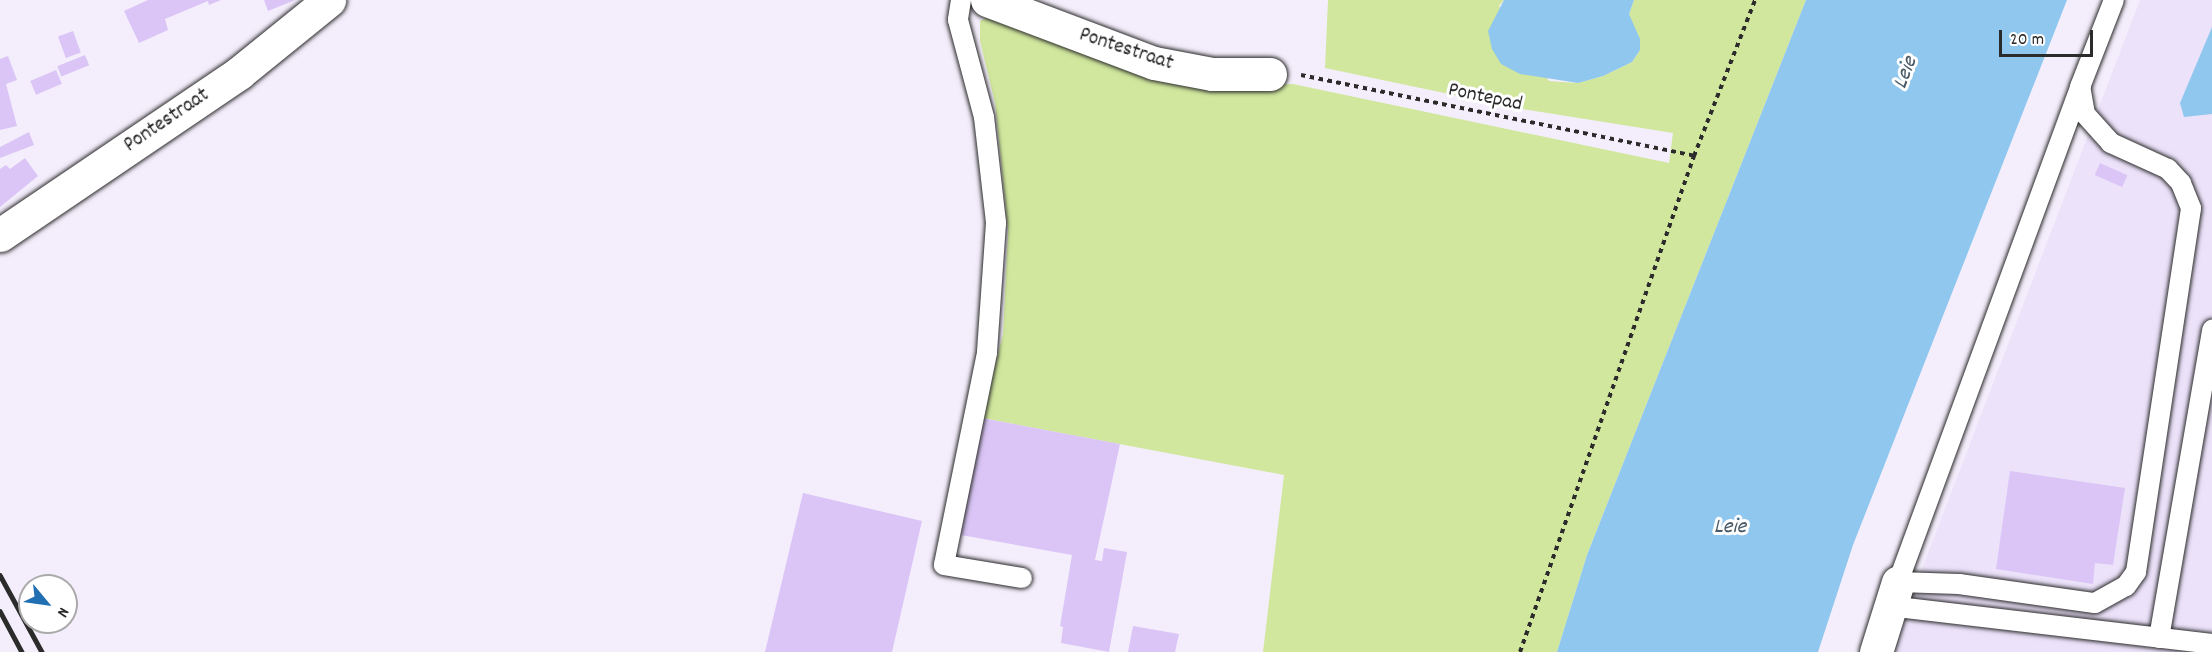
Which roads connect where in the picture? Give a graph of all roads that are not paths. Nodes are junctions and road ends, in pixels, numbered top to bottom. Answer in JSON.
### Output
{"nodes":[{"id":1,"x":329,"y":0,"type":"edge"},
{"id":2,"x":961,"y":0,"type":"edge"},
{"id":3,"x":987,"y":0,"type":"edge"},
{"id":4,"x":2114,"y":0,"type":"edge"},
{"id":5,"x":1270,"y":74,"type":"road end"},
{"id":6,"x":2080,"y":85,"type":"junction"},
{"id":7,"x":0,"y":236,"type":"edge"},
{"id":8,"x":2212,"y":330,"type":"edge"},
{"id":9,"x":1022,"y":579,"type":"dead end"},
{"id":10,"x":1894,"y":594,"type":"junction"},
{"id":11,"x":2159,"y":638,"type":"junction"},
{"id":12,"x":2212,"y":644,"type":"edge"},
{"id":13,"x":1876,"y":652,"type":"edge"}],
"edges":[{"from":1,"to":7,"type":"street","name":"Pontestraat"},
{"from":2,"to":9,"type":"lane"},
{"from":3,"to":5,"type":"street","name":"Pontestraat"},
{"from":4,"to":6,"type":"lane"},
{"from":6,"to":10,"type":"lane"},
{"from":6,"to":10,"type":"lane"},
{"from":8,"to":11,"type":"lane"},
{"from":10,"to":11,"type":"lane"},
{"from":10,"to":13,"type":"street"},
{"from":11,"to":12,"type":"lane"}]}
